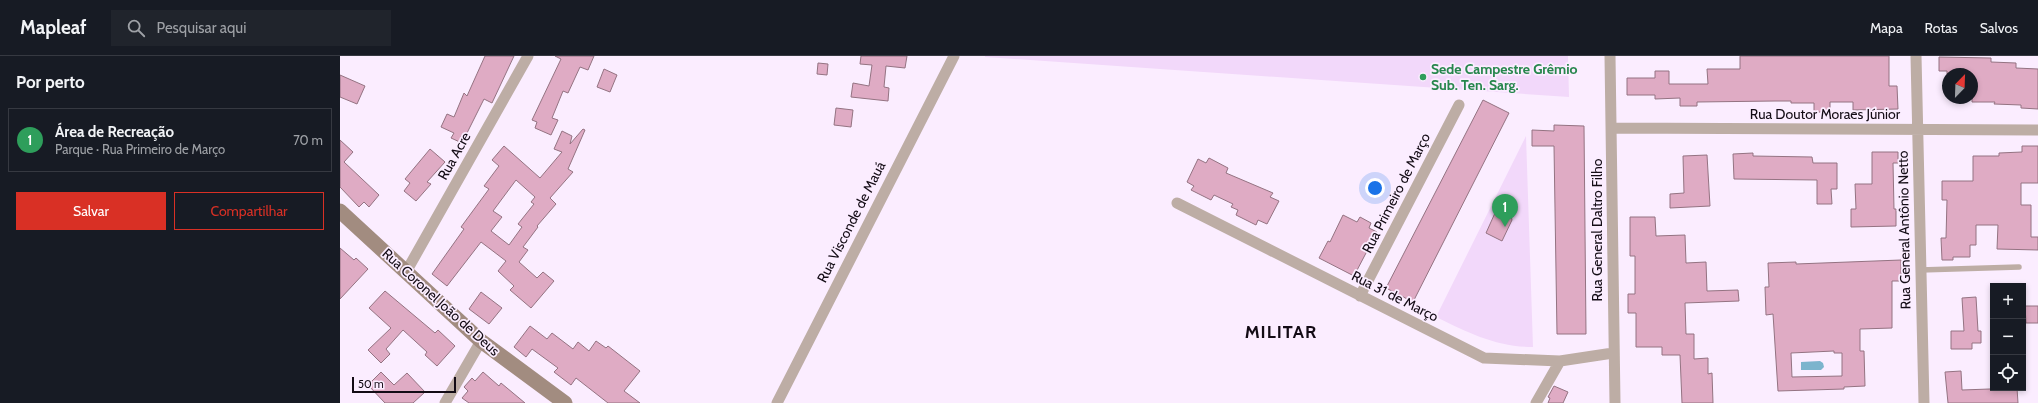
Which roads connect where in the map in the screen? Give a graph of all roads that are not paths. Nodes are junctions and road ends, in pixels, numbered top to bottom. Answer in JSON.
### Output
{"nodes":[{"id":1,"x":528,"y":56,"type":"edge"},
{"id":2,"x":954,"y":56,"type":"edge"},
{"id":3,"x":1610,"y":56,"type":"edge"},
{"id":4,"x":1916,"y":56,"type":"edge"},
{"id":5,"x":1459,"y":104,"type":"dead end"},
{"id":6,"x":1611,"y":128,"type":"junction"},
{"id":7,"x":1917,"y":130,"type":"junction"},
{"id":8,"x":2038,"y":130,"type":"edge"},
{"id":9,"x":1177,"y":203,"type":"dead end"},
{"id":10,"x":340,"y":211,"type":"edge"},
{"id":11,"x":2019,"y":267,"type":"dead end"},
{"id":12,"x":1920,"y":270,"type":"junction"},
{"id":13,"x":406,"y":272,"type":"junction"},
{"id":14,"x":1360,"y":296,"type":"junction"},
{"id":15,"x":481,"y":342,"type":"junction"},
{"id":16,"x":1612,"y":353,"type":"junction"},
{"id":17,"x":1560,"y":361,"type":"junction"},
{"id":18,"x":445,"y":403,"type":"edge"},
{"id":19,"x":565,"y":403,"type":"edge"},
{"id":20,"x":777,"y":403,"type":"edge"},
{"id":21,"x":1536,"y":403,"type":"edge"},
{"id":22,"x":1615,"y":403,"type":"edge"},
{"id":23,"x":1924,"y":403,"type":"edge"}],
"edges":[{"from":1,"to":13,"type":"street","name":"Rua Acre"},
{"from":2,"to":20,"type":"street","name":"Rua Visconde de Mauá"},
{"from":3,"to":6,"type":"street","name":"Rua General Daltro Filho"},
{"from":4,"to":7,"type":"street","name":"Rua General Antônio Netto"},
{"from":5,"to":14,"type":"street","name":"Rua Primeiro de Março"},
{"from":6,"to":7,"type":"street","name":"Rua Doutor Moraes Júnior"},
{"from":6,"to":16,"type":"street","name":"Rua General Daltro Filho"},
{"from":7,"to":8,"type":"street","name":"Rua Doutor Moraes Júnior"},
{"from":7,"to":12,"type":"street","name":"Rua General Antônio Netto"},
{"from":9,"to":14,"type":"street","name":"Rua 31 de Março"},
{"from":10,"to":13,"type":"street","name":"Rua Coronel João de Deus"},
{"from":11,"to":12,"type":"lane"},
{"from":12,"to":23,"type":"street","name":"Rua General Antônio Netto"},
{"from":13,"to":15,"type":"street","name":"Rua Coronel João de Deus"},
{"from":14,"to":17,"type":"street","name":"Rua 31 de Março"},
{"from":15,"to":18,"type":"street"},
{"from":15,"to":19,"type":"street","name":"Rua Coronel João de Deus"},
{"from":16,"to":17,"type":"street","name":"Rua 31 de Março"},
{"from":16,"to":22,"type":"street","name":"Rua General Daltro Filho"},
{"from":17,"to":21,"type":"street"}]}
